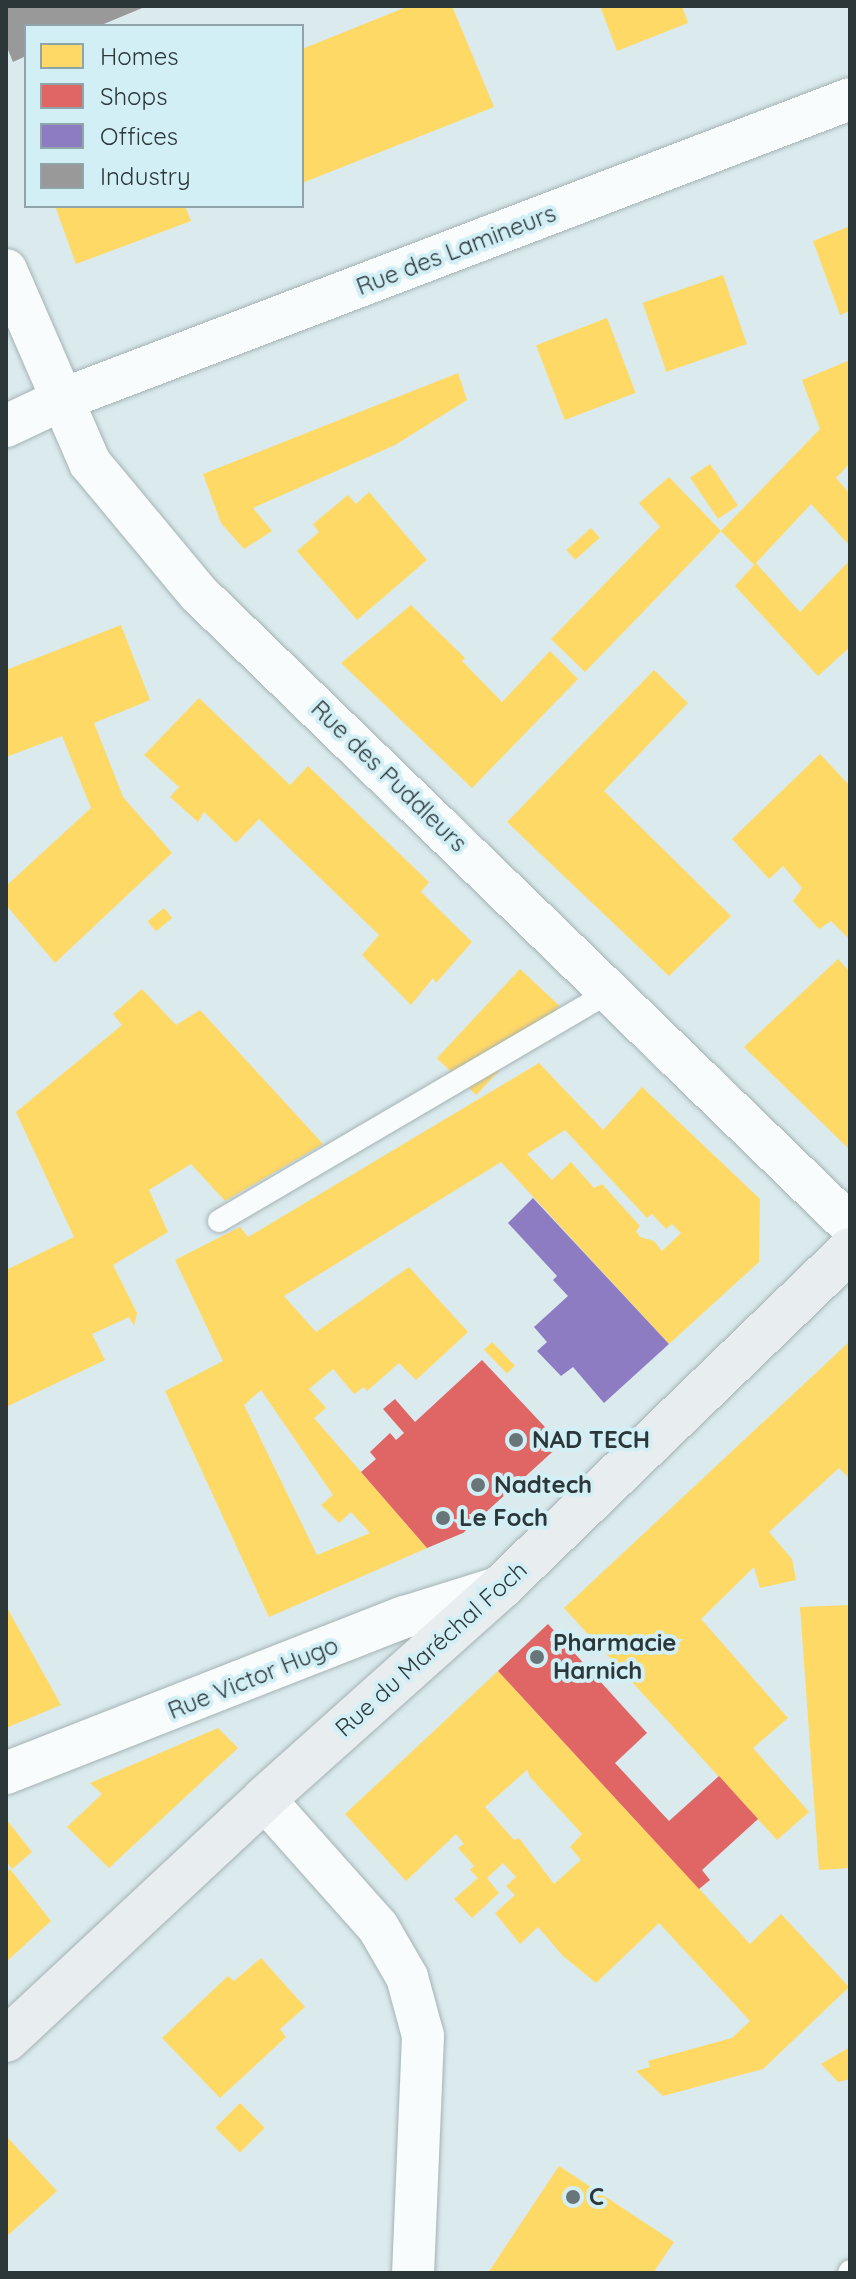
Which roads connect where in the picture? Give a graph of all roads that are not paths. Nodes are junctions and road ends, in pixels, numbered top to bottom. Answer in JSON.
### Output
{"nodes":[{"id":1,"x":850,"y":99,"type":"edge"},
{"id":2,"x":6,"y":270,"type":"edge"},
{"id":3,"x":61,"y":400,"type":"junction"},
{"id":4,"x":6,"y":426,"type":"edge"},
{"id":5,"x":610,"y":992,"type":"junction"},
{"id":6,"x":219,"y":1221,"type":"dead end"},
{"id":7,"x":850,"y":1225,"type":"edge"},
{"id":8,"x":850,"y":1250,"type":"edge"},
{"id":9,"x":501,"y":1587,"type":"junction"},
{"id":10,"x":6,"y":1773,"type":"edge"},
{"id":11,"x":264,"y":1799,"type":"junction"},
{"id":12,"x":6,"y":2040,"type":"edge"},
{"id":13,"x":413,"y":2273,"type":"edge"}],
"edges":[{"from":1,"to":3,"type":"street","name":"Rue des Lamineurs"},
{"from":2,"to":3,"type":"street","name":"Rue des Puddleurs"},
{"from":3,"to":4,"type":"street","name":"Rue des Lamineurs"},
{"from":3,"to":5,"type":"street","name":"Rue des Puddleurs"},
{"from":5,"to":6,"type":"lane"},
{"from":5,"to":7,"type":"street","name":"Rue des Puddleurs"},
{"from":8,"to":9,"type":"main road","name":"Rue du Maréchal Foch"},
{"from":9,"to":10,"type":"street","name":"Rue Victor Hugo"},
{"from":9,"to":11,"type":"main road","name":"Rue du Maréchal Foch"},
{"from":11,"to":12,"type":"main road","name":"Rue du Maréchal Foch"},
{"from":11,"to":13,"type":"street"}]}
